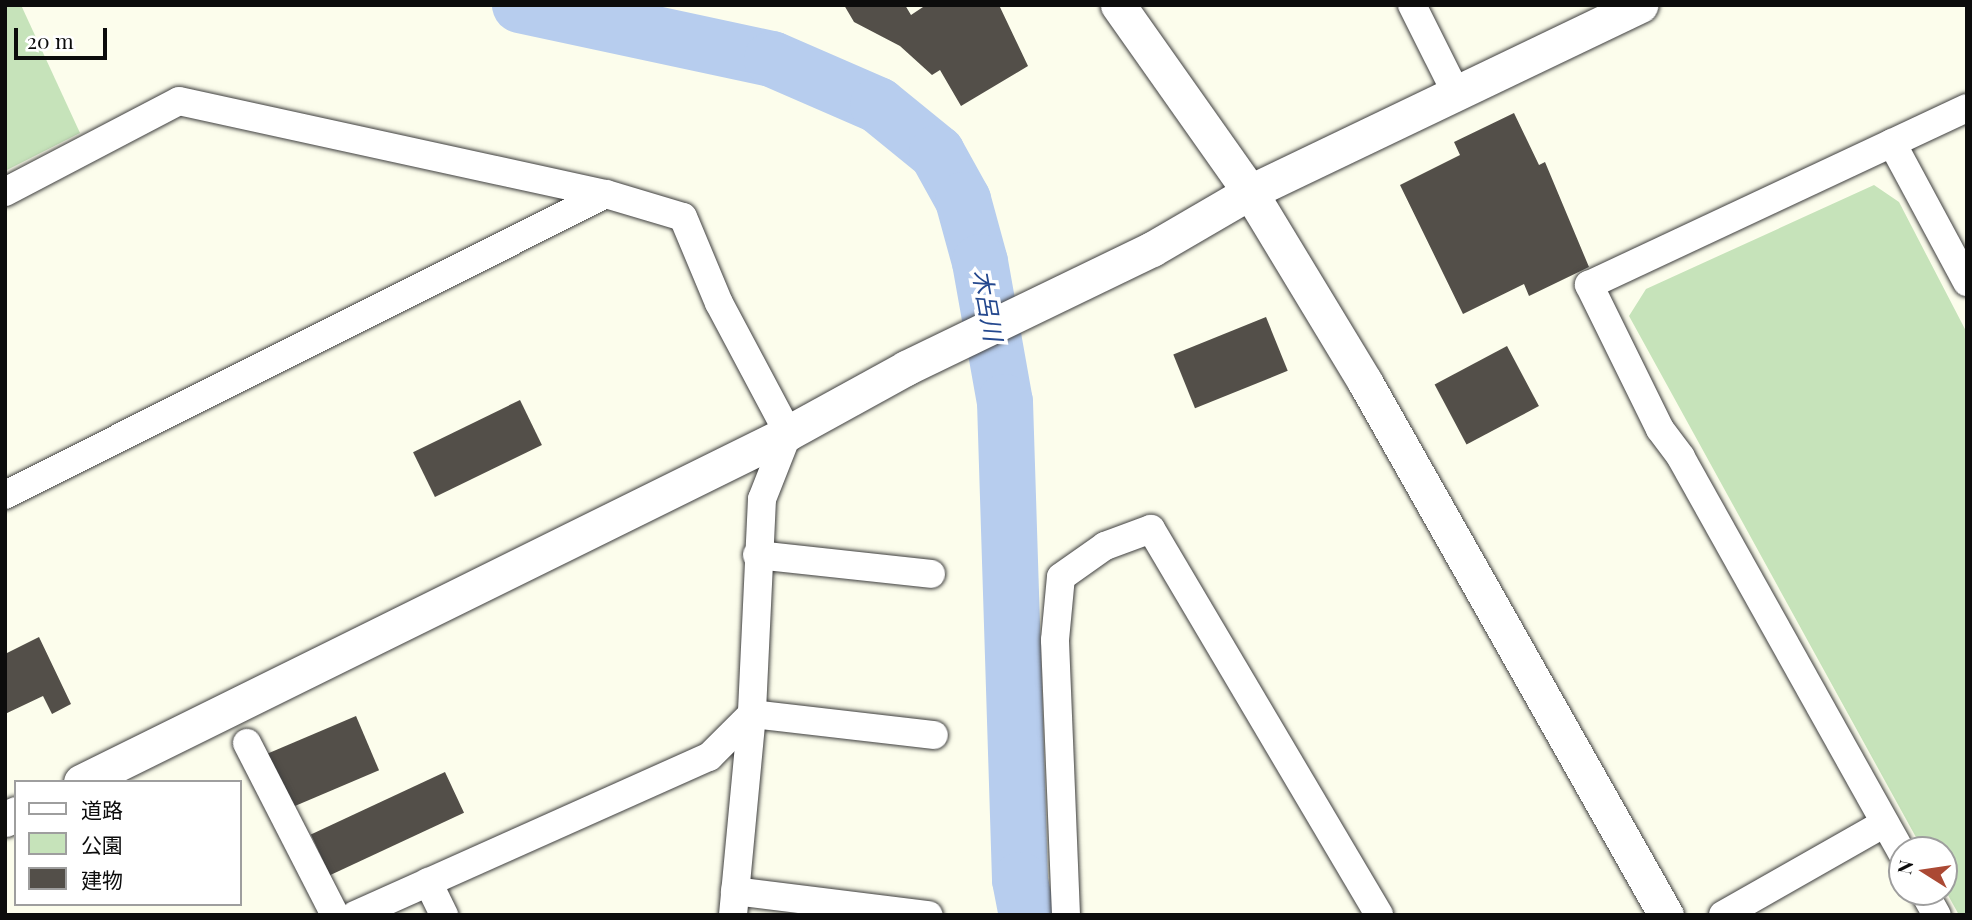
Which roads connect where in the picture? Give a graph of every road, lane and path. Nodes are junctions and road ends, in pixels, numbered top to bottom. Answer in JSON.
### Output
{"nodes":[{"id":1,"x":1118,"y":5,"type":"edge"},
{"id":2,"x":1412,"y":5,"type":"edge"},
{"id":3,"x":1640,"y":5,"type":"edge"},
{"id":4,"x":1457,"y":95,"type":"junction"},
{"id":5,"x":1967,"y":108,"type":"edge"},
{"id":6,"x":1892,"y":143,"type":"junction"},
{"id":7,"x":5,"y":192,"type":"edge"},
{"id":8,"x":1250,"y":192,"type":"junction"},
{"id":9,"x":606,"y":194,"type":"junction"},
{"id":10,"x":1967,"y":282,"type":"edge"},
{"id":11,"x":788,"y":433,"type":"junction"},
{"id":12,"x":5,"y":495,"type":"edge"},
{"id":13,"x":757,"y":555,"type":"junction"},
{"id":14,"x":931,"y":574,"type":"dead end"},
{"id":15,"x":752,"y":714,"type":"junction"},
{"id":16,"x":934,"y":736,"type":"dead end"},
{"id":17,"x":247,"y":743,"type":"dead end"},
{"id":18,"x":84,"y":780,"type":"edge"},
{"id":19,"x":1885,"y":823,"type":"junction"},
{"id":20,"x":1892,"y":836,"type":"edge"},
{"id":21,"x":428,"y":882,"type":"junction"},
{"id":22,"x":734,"y":903,"type":"edge"},
{"id":23,"x":335,"y":915,"type":"edge"},
{"id":24,"x":355,"y":915,"type":"edge"},
{"id":25,"x":444,"y":915,"type":"edge"},
{"id":26,"x":929,"y":915,"type":"edge"},
{"id":27,"x":1066,"y":915,"type":"edge"},
{"id":28,"x":1379,"y":915,"type":"edge"},
{"id":29,"x":1666,"y":915,"type":"edge"},
{"id":30,"x":1723,"y":915,"type":"edge"}],
"edges":[{"from":1,"to":8,"type":"street"},
{"from":2,"to":4,"type":"street"},
{"from":3,"to":4,"type":"street"},
{"from":4,"to":8,"type":"street"},
{"from":5,"to":6,"type":"street"},
{"from":6,"to":10,"type":"street"},
{"from":6,"to":19,"type":"street"},
{"from":7,"to":9,"type":"street"},
{"from":8,"to":11,"type":"street"},
{"from":8,"to":29,"type":"street"},
{"from":9,"to":11,"type":"street"},
{"from":9,"to":12,"type":"street"},
{"from":11,"to":13,"type":"street"},
{"from":11,"to":18,"type":"street"},
{"from":13,"to":14,"type":"street"},
{"from":13,"to":15,"type":"street"},
{"from":15,"to":16,"type":"street"},
{"from":15,"to":21,"type":"street"},
{"from":15,"to":22,"type":"street"},
{"from":17,"to":23,"type":"street"},
{"from":19,"to":20,"type":"street"},
{"from":19,"to":30,"type":"street"},
{"from":21,"to":24,"type":"street"},
{"from":21,"to":25,"type":"street"},
{"from":22,"to":26,"type":"street"},
{"from":27,"to":28,"type":"street"}]}
